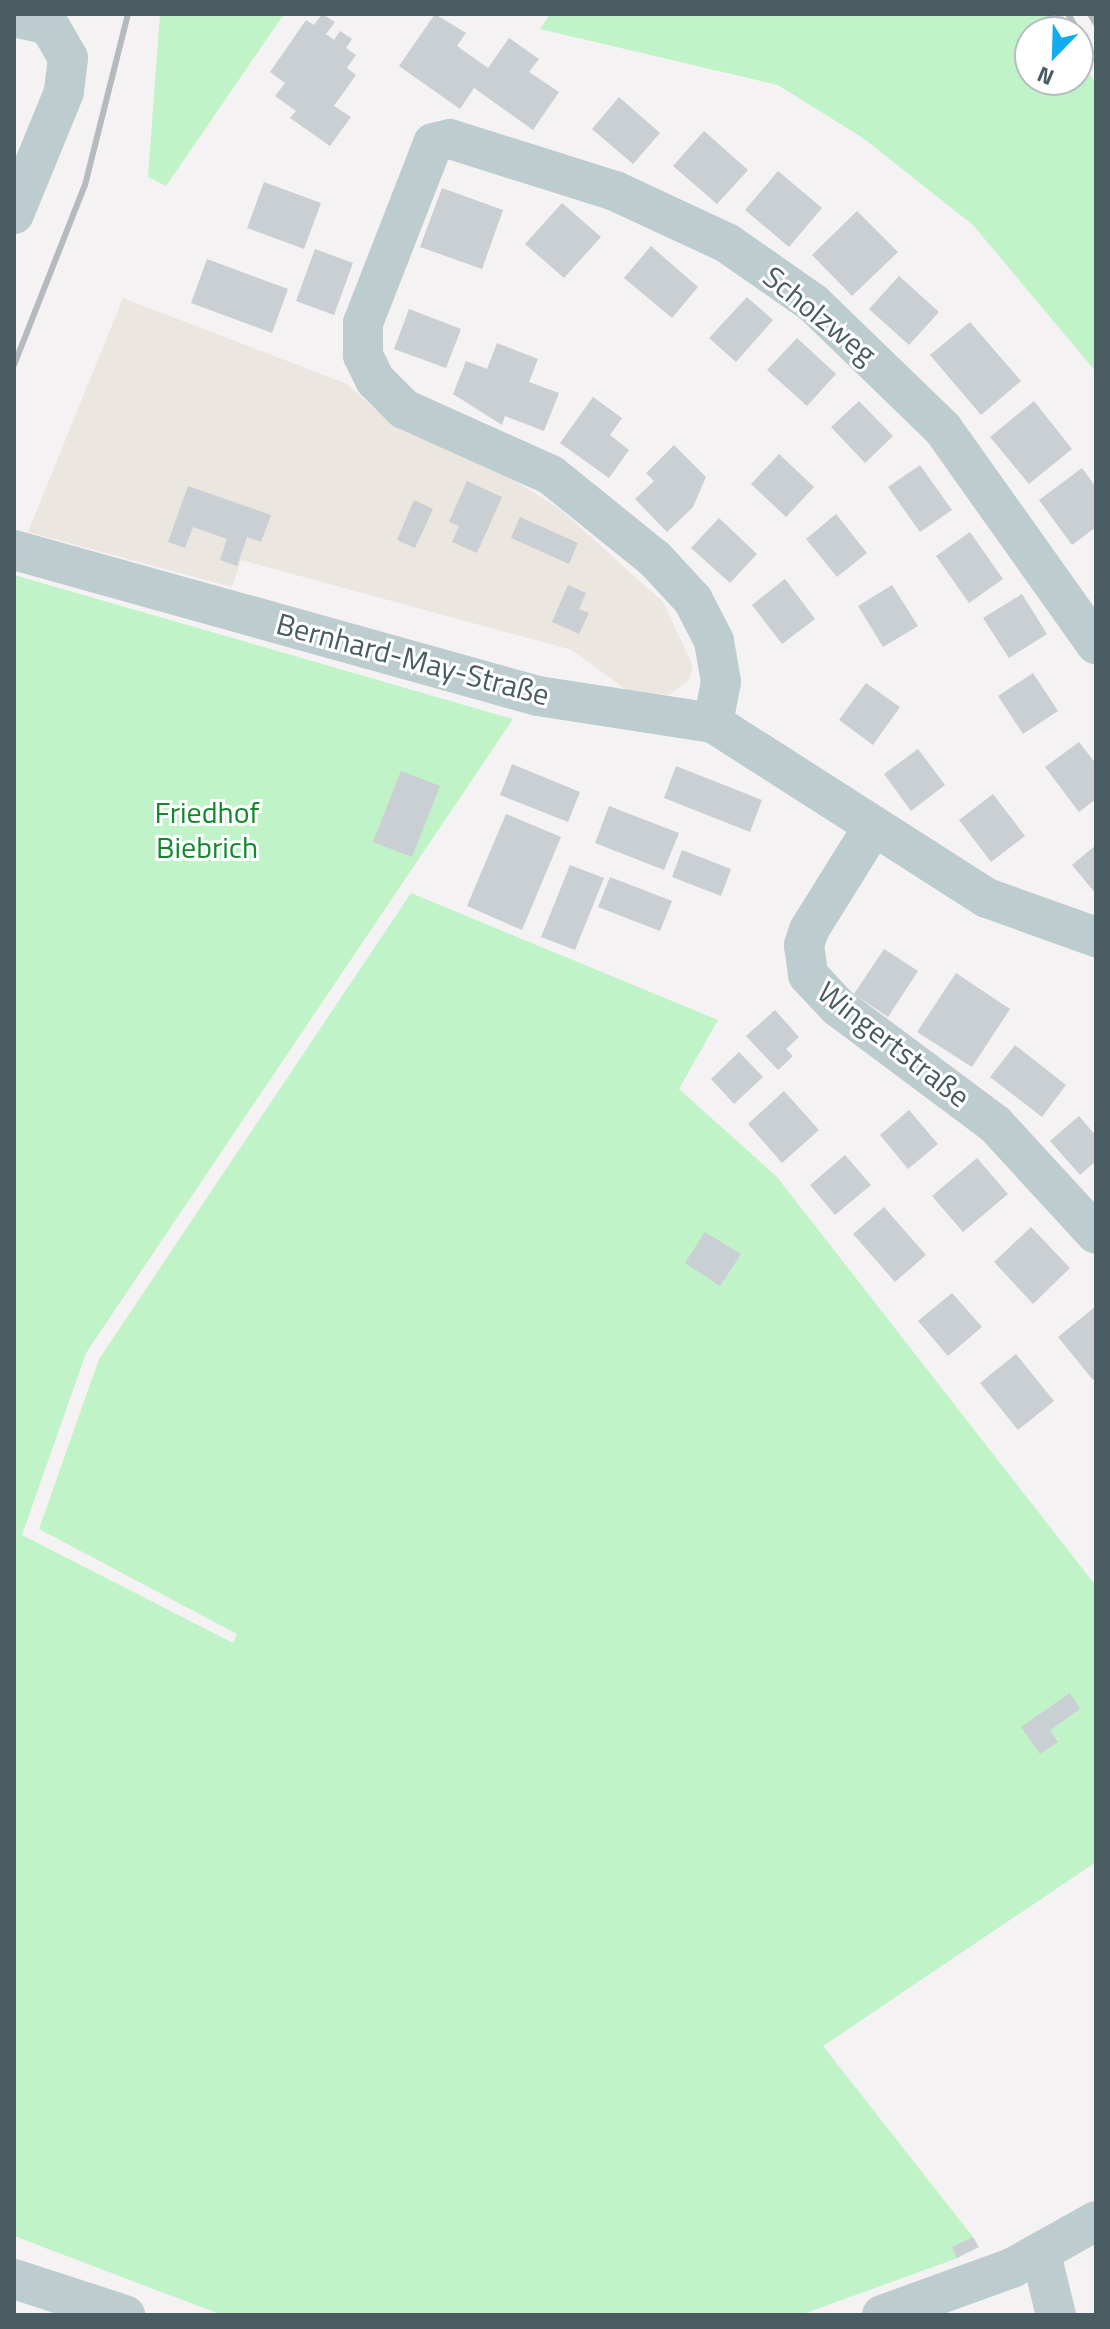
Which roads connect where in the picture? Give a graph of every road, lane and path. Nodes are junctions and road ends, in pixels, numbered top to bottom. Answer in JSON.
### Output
{"nodes":[{"id":1,"x":32,"y":21,"type":"edge"},
{"id":2,"x":14,"y":214,"type":"edge"},
{"id":3,"x":14,"y":550,"type":"edge"},
{"id":4,"x":1096,"y":644,"type":"edge"},
{"id":5,"x":713,"y":723,"type":"junction"},
{"id":6,"x":873,"y":827,"type":"junction"},
{"id":7,"x":1096,"y":937,"type":"edge"},
{"id":8,"x":1096,"y":1234,"type":"edge"},
{"id":9,"x":1096,"y":2221,"type":"edge"},
{"id":10,"x":1041,"y":2254,"type":"junction"},
{"id":11,"x":14,"y":2279,"type":"edge"},
{"id":12,"x":125,"y":2315,"type":"edge"},
{"id":13,"x":882,"y":2315,"type":"edge"},
{"id":14,"x":1056,"y":2315,"type":"edge"}],
"edges":[{"from":1,"to":2,"type":"street"},
{"from":3,"to":5,"type":"street","name":"Bernhard-May-Straße"},
{"from":4,"to":5,"type":"street","name":"Scholzweg"},
{"from":5,"to":6,"type":"street","name":"Bernhard-May-Straße"},
{"from":6,"to":7,"type":"street","name":"Bernhard-May-Straße"},
{"from":6,"to":8,"type":"street","name":"Wingertstraße"},
{"from":9,"to":10,"type":"street"},
{"from":10,"to":13,"type":"street"},
{"from":10,"to":14,"type":"street"},
{"from":11,"to":12,"type":"street"}]}
